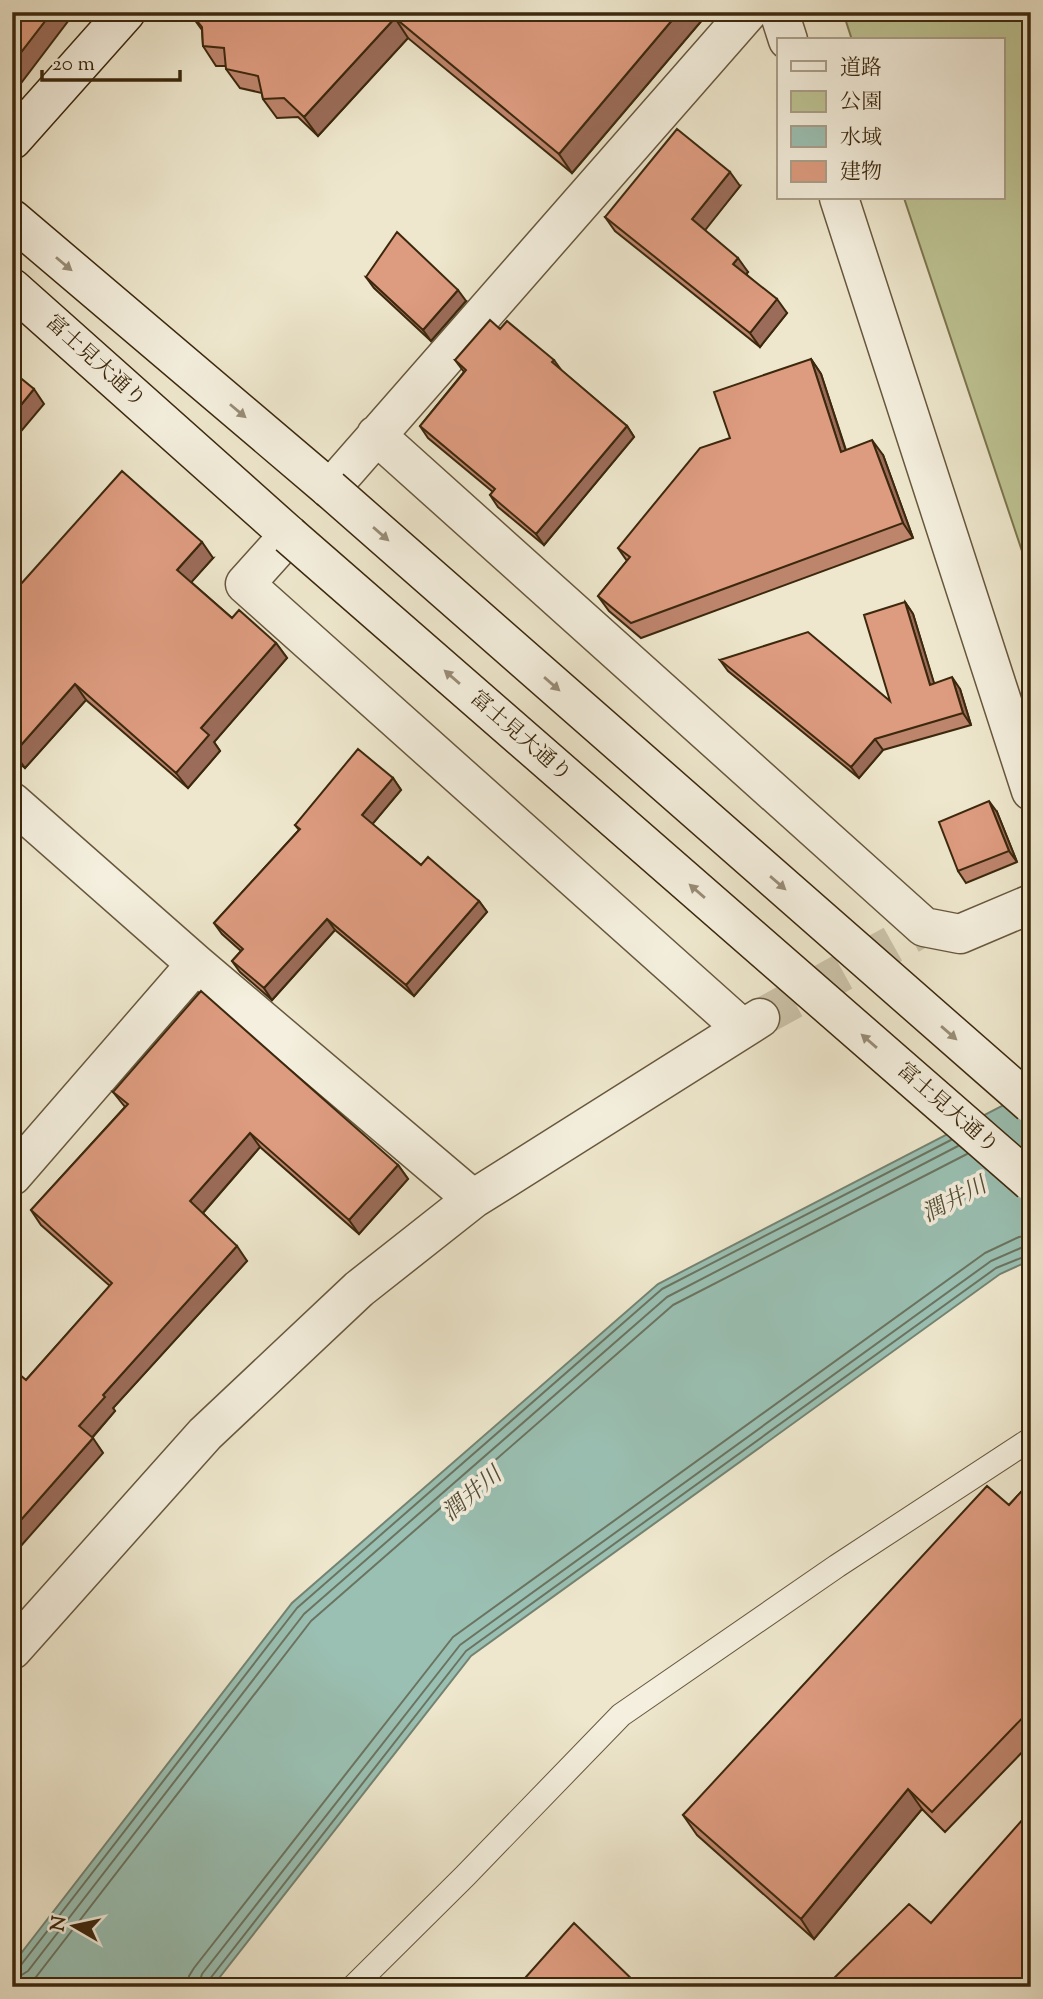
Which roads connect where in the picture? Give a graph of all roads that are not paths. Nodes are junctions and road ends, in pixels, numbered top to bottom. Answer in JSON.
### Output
{"nodes":[{"id":1,"x":126,"y":12,"type":"edge"},
{"id":2,"x":748,"y":12,"type":"edge"},
{"id":3,"x":779,"y":12,"type":"edge"},
{"id":4,"x":787,"y":38,"type":"edge"},
{"id":5,"x":12,"y":141,"type":"edge"},
{"id":6,"x":840,"y":200,"type":"edge"},
{"id":7,"x":12,"y":219,"type":"edge"},
{"id":8,"x":12,"y":288,"type":"edge"},
{"id":9,"x":376,"y":435,"type":"junction"},
{"id":10,"x":330,"y":489,"type":"junction"},
{"id":11,"x":289,"y":535,"type":"junction"},
{"id":12,"x":1031,"y":790,"type":"edge"},
{"id":13,"x":12,"y":802,"type":"edge"},
{"id":14,"x":1031,"y":904,"type":"edge"},
{"id":15,"x":196,"y":964,"type":"junction"},
{"id":16,"x":1031,"y":1104,"type":"edge"},
{"id":17,"x":12,"y":1176,"type":"edge"},
{"id":18,"x":1031,"y":1182,"type":"edge"},
{"id":19,"x":473,"y":1199,"type":"junction"},
{"id":20,"x":1031,"y":1439,"type":"edge"},
{"id":21,"x":12,"y":1650,"type":"edge"},
{"id":22,"x":353,"y":1987,"type":"edge"}],
"edges":[{"from":1,"to":5,"type":"street"},
{"from":2,"to":9,"type":"street"},
{"from":3,"to":4,"type":"street"},
{"from":6,"to":12,"type":"street"},
{"from":7,"to":10,"type":"street","one_way":true},
{"from":8,"to":11,"type":"street","name":"富士見大通り"},
{"from":9,"to":10,"type":"street"},
{"from":9,"to":14,"type":"street"},
{"from":10,"to":16,"type":"street","one_way":true,"bridge":true},
{"from":18,"to":11,"type":"street","name":"富士見大通り","one_way":true,"bridge":true},
{"from":11,"to":19,"type":"street"},
{"from":13,"to":15,"type":"street"},
{"from":15,"to":17,"type":"street"},
{"from":15,"to":19,"type":"street"},
{"from":19,"to":21,"type":"street"},
{"from":20,"to":22,"type":"lane"}]}
